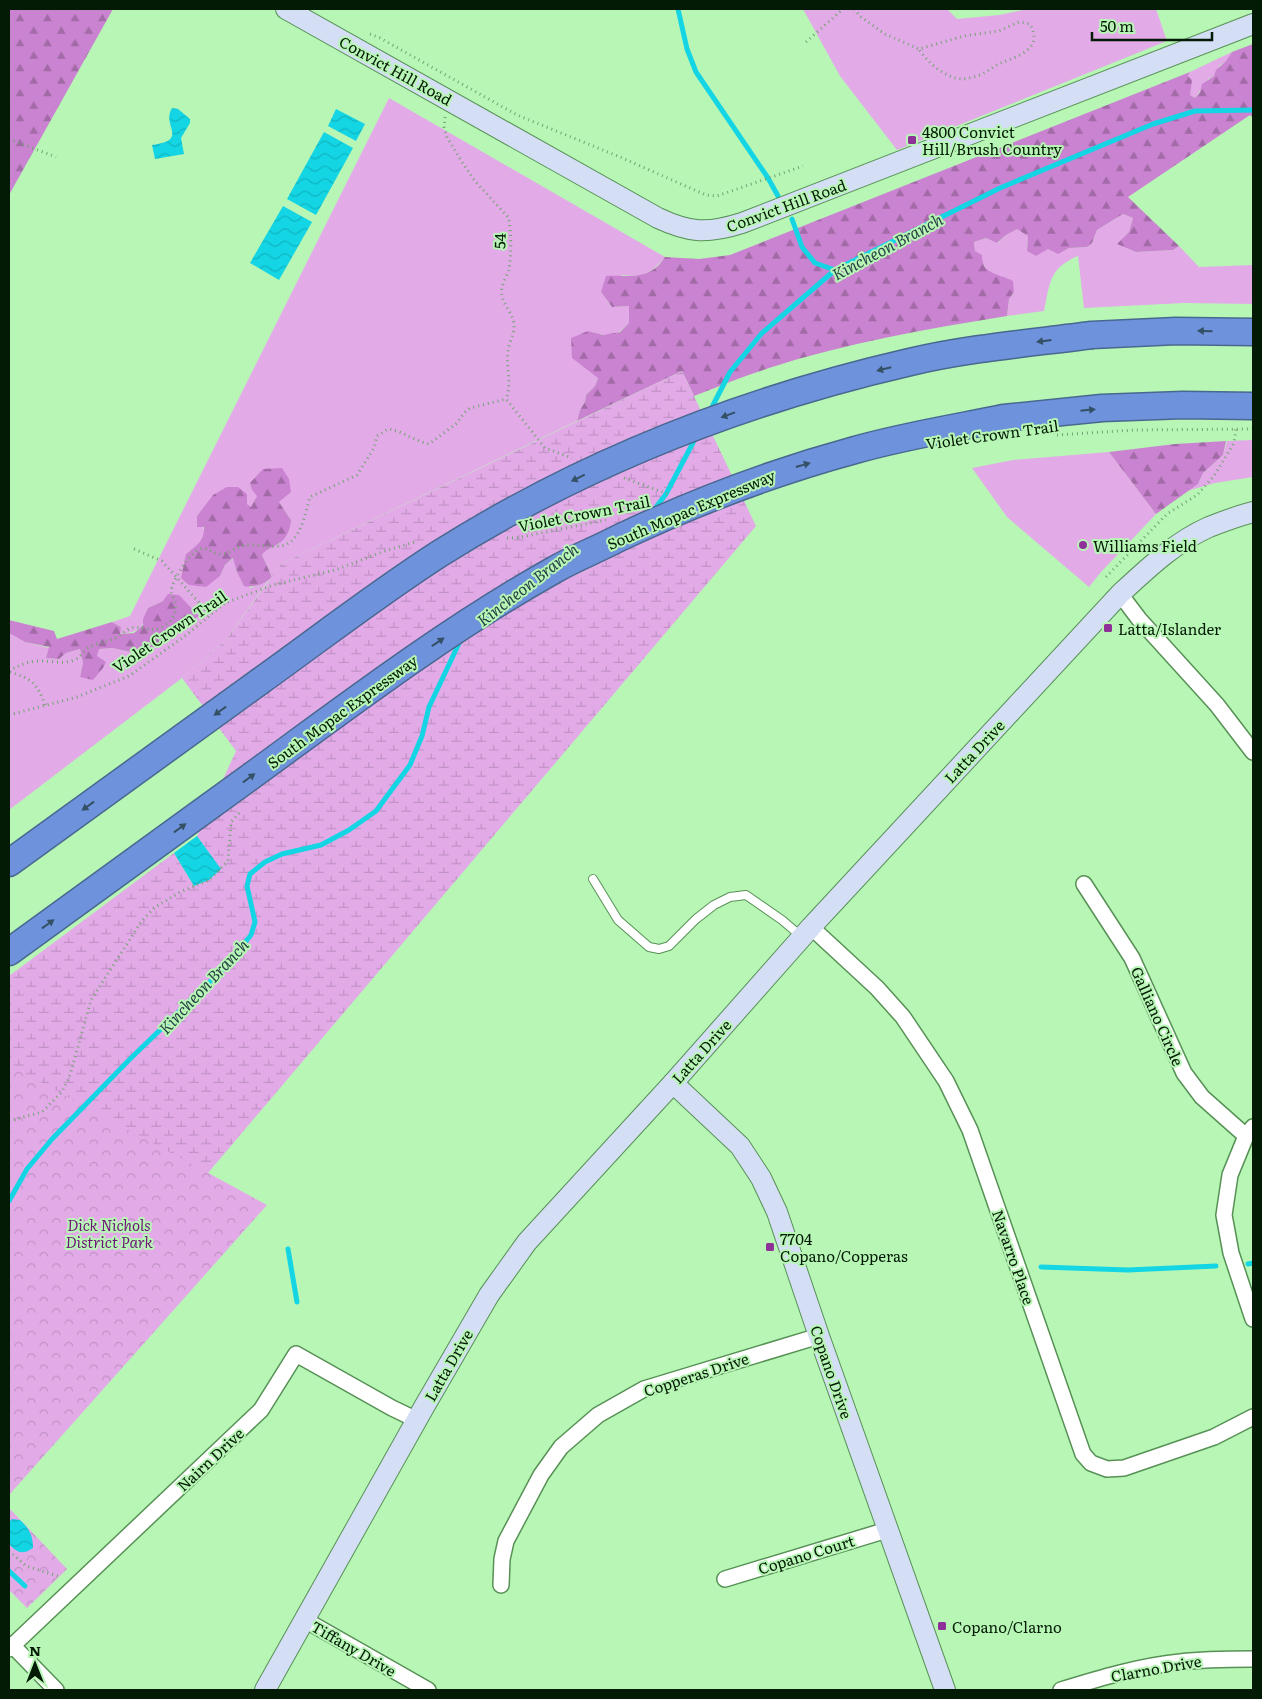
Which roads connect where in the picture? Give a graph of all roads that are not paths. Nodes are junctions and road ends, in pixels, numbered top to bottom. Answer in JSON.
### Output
{"nodes":[{"id":1,"x":291,"y":10,"type":"edge"},
{"id":2,"x":1253,"y":24,"type":"edge"},
{"id":3,"x":1253,"y":332,"type":"edge"},
{"id":4,"x":1253,"y":406,"type":"edge"},
{"id":5,"x":1253,"y":512,"type":"edge"},
{"id":6,"x":1120,"y":594,"type":"junction"},
{"id":7,"x":1253,"y":752,"type":"edge"},
{"id":8,"x":9,"y":863,"type":"edge"},
{"id":9,"x":593,"y":879,"type":"dead end"},
{"id":10,"x":1084,"y":884,"type":"dead end"},
{"id":11,"x":806,"y":932,"type":"junction"},
{"id":12,"x":9,"y":952,"type":"edge"},
{"id":13,"x":673,"y":1083,"type":"junction"},
{"id":14,"x":1250,"y":1132,"type":"edge"},
{"id":15,"x":1253,"y":1319,"type":"edge"},
{"id":16,"x":819,"y":1336,"type":"junction"},
{"id":17,"x":1253,"y":1417,"type":"edge"},
{"id":18,"x":417,"y":1420,"type":"junction"},
{"id":19,"x":887,"y":1530,"type":"junction"},
{"id":20,"x":725,"y":1579,"type":"dead end"},
{"id":21,"x":501,"y":1585,"type":"dead end"},
{"id":22,"x":305,"y":1620,"type":"junction"},
{"id":23,"x":11,"y":1647,"type":"edge"},
{"id":24,"x":1253,"y":1659,"type":"edge"},
{"id":25,"x":56,"y":1690,"type":"edge"},
{"id":26,"x":265,"y":1690,"type":"edge"},
{"id":27,"x":428,"y":1690,"type":"edge"},
{"id":28,"x":945,"y":1690,"type":"edge"},
{"id":29,"x":1061,"y":1690,"type":"edge"}],
"edges":[{"from":1,"to":2,"type":"street","name":"Convict Hill Road"},
{"from":3,"to":8,"type":"highway","one_way":true,"bridge":true},
{"from":12,"to":4,"type":"highway","name":"South Mopac Expressway","one_way":true,"bridge":true},
{"from":5,"to":6,"type":"street","name":"Latta Drive"},
{"from":6,"to":7,"type":"street"},
{"from":6,"to":11,"type":"street","name":"Latta Drive"},
{"from":9,"to":11,"type":"lane"},
{"from":10,"to":14,"type":"street","name":"Galliano Circle"},
{"from":11,"to":13,"type":"street","name":"Latta Drive"},
{"from":11,"to":17,"type":"street","name":"Navarro Place"},
{"from":13,"to":16,"type":"street","name":"Copano Drive"},
{"from":13,"to":18,"type":"street","name":"Latta Drive"},
{"from":14,"to":15,"type":"street"},
{"from":16,"to":19,"type":"street","name":"Copano Drive"},
{"from":16,"to":21,"type":"street","name":"Copperas Drive"},
{"from":18,"to":22,"type":"street","name":"Latta Drive"},
{"from":18,"to":23,"type":"street","name":"Nairn Drive"},
{"from":19,"to":20,"type":"street","name":"Copano Court"},
{"from":19,"to":28,"type":"street","name":"Copano Drive"},
{"from":22,"to":26,"type":"street","name":"Latta Drive"},
{"from":22,"to":27,"type":"street","name":"Tiffany Drive"},
{"from":23,"to":25,"type":"street"},
{"from":24,"to":29,"type":"street","name":"Clarno Drive"}]}
